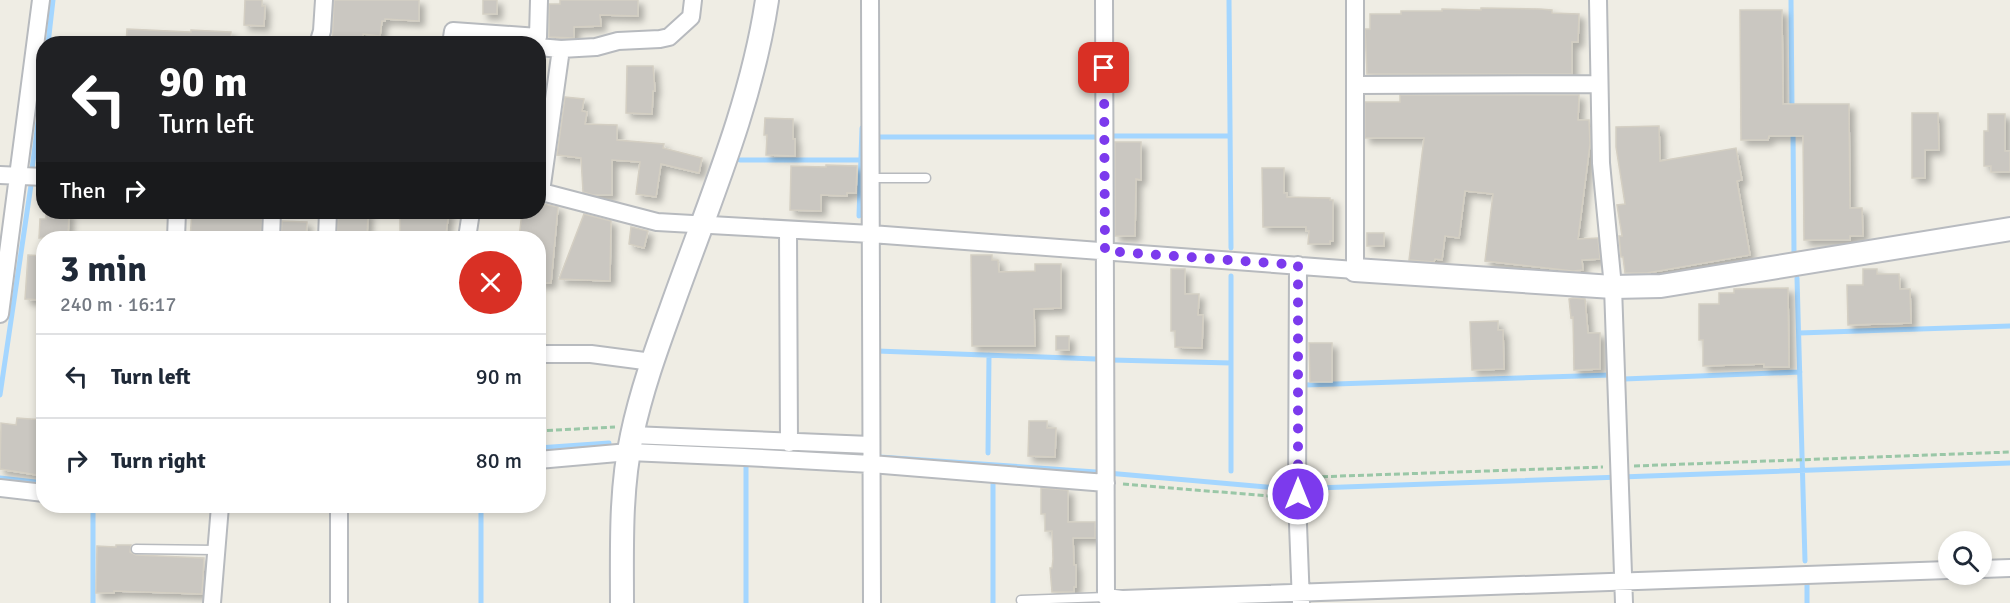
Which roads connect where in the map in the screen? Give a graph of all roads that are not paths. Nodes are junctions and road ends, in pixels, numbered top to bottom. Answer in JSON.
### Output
{"nodes":[{"id":1,"x":41,"y":0,"type":"edge"},
{"id":2,"x":324,"y":0,"type":"edge"},
{"id":3,"x":539,"y":0,"type":"edge"},
{"id":4,"x":693,"y":0,"type":"edge"},
{"id":5,"x":767,"y":0,"type":"edge"},
{"id":6,"x":870,"y":0,"type":"edge"},
{"id":7,"x":1104,"y":0,"type":"edge"},
{"id":8,"x":1355,"y":0,"type":"edge"},
{"id":9,"x":1598,"y":0,"type":"edge"},
{"id":10,"x":36,"y":36,"type":"edge"},
{"id":11,"x":320,"y":36,"type":"edge"},
{"id":12,"x":452,"y":36,"type":"edge"},
{"id":13,"x":492,"y":36,"type":"edge"},
{"id":14,"x":538,"y":36,"type":"edge"},
{"id":15,"x":36,"y":40,"type":"edge"},
{"id":16,"x":546,"y":44,"type":"edge"},
{"id":17,"x":561,"y":49,"type":"junction"},
{"id":18,"x":1598,"y":84,"type":"junction"},
{"id":19,"x":1355,"y":85,"type":"junction"},
{"id":20,"x":546,"y":150,"type":"edge"},
{"id":21,"x":0,"y":175,"type":"edge"},
{"id":22,"x":19,"y":176,"type":"junction"},
{"id":23,"x":36,"y":177,"type":"edge"},
{"id":24,"x":871,"y":178,"type":"junction"},
{"id":25,"x":926,"y":178,"type":"dead end"},
{"id":26,"x":546,"y":193,"type":"edge"},
{"id":27,"x":701,"y":225,"type":"junction"},
{"id":28,"x":2010,"y":229,"type":"edge"},
{"id":29,"x":788,"y":230,"type":"junction"},
{"id":30,"x":871,"y":234,"type":"junction"},
{"id":31,"x":1105,"y":251,"type":"junction"},
{"id":32,"x":1298,"y":265,"type":"junction"},
{"id":33,"x":1355,"y":270,"type":"junction"},
{"id":34,"x":1613,"y":287,"type":"junction"},
{"id":35,"x":0,"y":314,"type":"edge"},
{"id":36,"x":546,"y":354,"type":"edge"},
{"id":37,"x":652,"y":362,"type":"junction"},
{"id":38,"x":631,"y":438,"type":"junction"},
{"id":39,"x":789,"y":443,"type":"junction"},
{"id":40,"x":871,"y":455,"type":"junction"},
{"id":41,"x":546,"y":458,"type":"edge"},
{"id":42,"x":1106,"y":476,"type":"junction"},
{"id":43,"x":0,"y":488,"type":"edge"},
{"id":44,"x":36,"y":492,"type":"edge"},
{"id":45,"x":219,"y":513,"type":"edge"},
{"id":46,"x":339,"y":513,"type":"edge"},
{"id":47,"x":136,"y":549,"type":"dead end"},
{"id":48,"x":216,"y":550,"type":"junction"},
{"id":49,"x":2010,"y":568,"type":"edge"},
{"id":50,"x":1992,"y":569,"type":"edge"},
{"id":51,"x":1938,"y":570,"type":"edge"},
{"id":52,"x":1623,"y":582,"type":"junction"},
{"id":53,"x":1107,"y":597,"type":"junction"},
{"id":54,"x":1300,"y":598,"type":"edge"},
{"id":55,"x":1021,"y":600,"type":"dead end"},
{"id":56,"x":212,"y":603,"type":"edge"},
{"id":57,"x":339,"y":603,"type":"edge"},
{"id":58,"x":622,"y":603,"type":"edge"},
{"id":59,"x":872,"y":603,"type":"edge"},
{"id":60,"x":1624,"y":603,"type":"edge"}],
"edges":[{"from":1,"to":10,"type":"street"},
{"from":2,"to":11,"type":"street"},
{"from":3,"to":14,"type":"street"},
{"from":4,"to":17,"type":"street"},
{"from":5,"to":27,"type":"street"},
{"from":6,"to":24,"type":"street"},
{"from":7,"to":31,"type":"street"},
{"from":8,"to":19,"type":"street"},
{"from":9,"to":18,"type":"street"},
{"from":12,"to":13,"type":"street"},
{"from":15,"to":22,"type":"street"},
{"from":16,"to":17,"type":"street"},
{"from":17,"to":20,"type":"street"},
{"from":18,"to":19,"type":"street"},
{"from":18,"to":34,"type":"street"},
{"from":19,"to":33,"type":"street"},
{"from":21,"to":22,"type":"street"},
{"from":22,"to":23,"type":"street"},
{"from":22,"to":35,"type":"street"},
{"from":24,"to":25,"type":"lane"},
{"from":24,"to":30,"type":"street"},
{"from":26,"to":27,"type":"street"},
{"from":27,"to":29,"type":"street"},
{"from":27,"to":37,"type":"street"},
{"from":28,"to":34,"type":"street"},
{"from":29,"to":30,"type":"street"},
{"from":29,"to":39,"type":"street"},
{"from":30,"to":31,"type":"street"},
{"from":30,"to":40,"type":"street"},
{"from":31,"to":32,"type":"street"},
{"from":31,"to":42,"type":"street"},
{"from":32,"to":33,"type":"street"},
{"from":32,"to":54,"type":"street"},
{"from":33,"to":34,"type":"street"},
{"from":34,"to":52,"type":"street"},
{"from":36,"to":37,"type":"street"},
{"from":37,"to":38,"type":"street"},
{"from":38,"to":39,"type":"street"},
{"from":38,"to":40,"type":"street"},
{"from":38,"to":41,"type":"street"},
{"from":38,"to":58,"type":"street"},
{"from":39,"to":40,"type":"street"},
{"from":40,"to":42,"type":"street"},
{"from":40,"to":59,"type":"street"},
{"from":42,"to":53,"type":"street"},
{"from":43,"to":44,"type":"street"},
{"from":45,"to":48,"type":"street"},
{"from":46,"to":57,"type":"street"},
{"from":47,"to":48,"type":"lane"},
{"from":48,"to":56,"type":"street"},
{"from":49,"to":50,"type":"street"},
{"from":51,"to":52,"type":"street"},
{"from":52,"to":54,"type":"street"},
{"from":52,"to":60,"type":"street"},
{"from":53,"to":54,"type":"street"},
{"from":53,"to":55,"type":"lane"}]}
